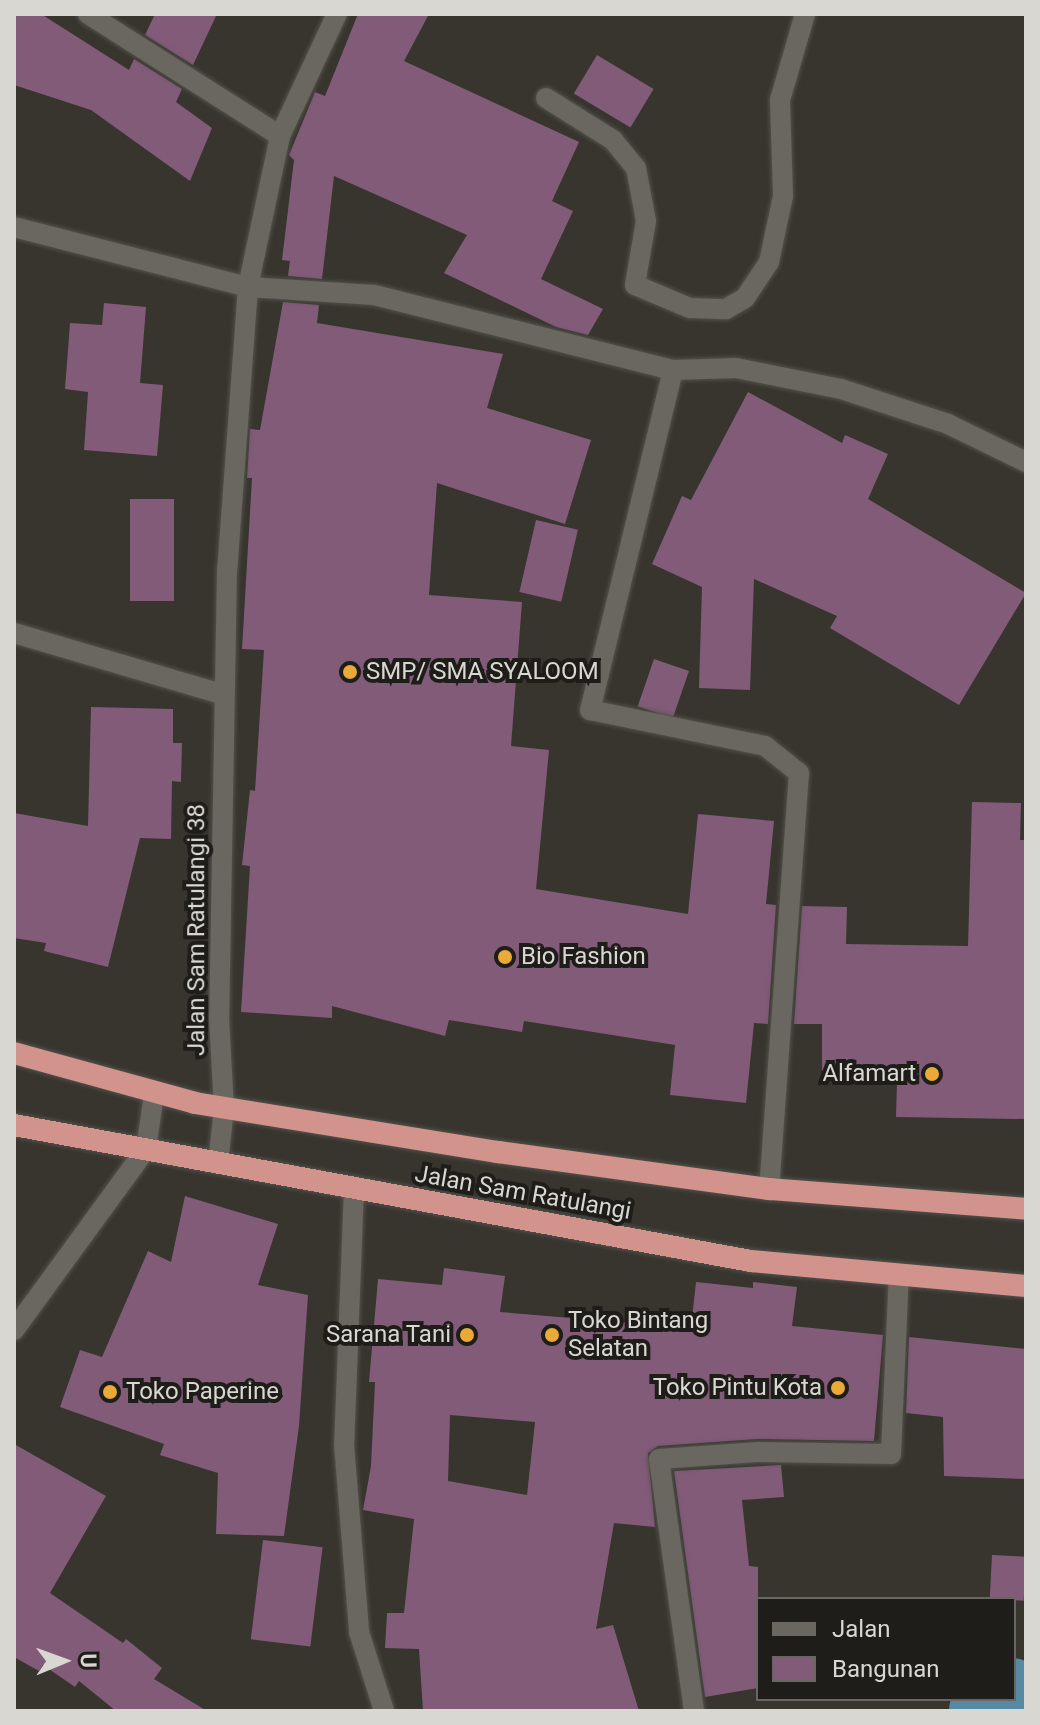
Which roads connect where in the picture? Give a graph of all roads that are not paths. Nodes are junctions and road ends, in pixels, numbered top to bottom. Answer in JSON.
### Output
{"nodes":[{"id":1,"x":88,"y":14,"type":"edge"},
{"id":2,"x":337,"y":14,"type":"edge"},
{"id":3,"x":805,"y":14,"type":"edge"},
{"id":4,"x":546,"y":98,"type":"dead end"},
{"id":5,"x":280,"y":136,"type":"junction"},
{"id":6,"x":14,"y":227,"type":"edge"},
{"id":7,"x":248,"y":287,"type":"junction"},
{"id":8,"x":673,"y":370,"type":"junction"},
{"id":9,"x":1026,"y":462,"type":"edge"},
{"id":10,"x":14,"y":633,"type":"edge"},
{"id":11,"x":224,"y":695,"type":"junction"},
{"id":12,"x":14,"y":1053,"type":"edge"},
{"id":13,"x":154,"y":1094,"type":"junction"},
{"id":14,"x":224,"y":1108,"type":"junction"},
{"id":15,"x":14,"y":1125,"type":"edge"},
{"id":16,"x":146,"y":1149,"type":"junction"},
{"id":17,"x":218,"y":1164,"type":"junction"},
{"id":18,"x":354,"y":1188,"type":"junction"},
{"id":19,"x":769,"y":1189,"type":"junction"},
{"id":20,"x":1026,"y":1209,"type":"edge"},
{"id":21,"x":899,"y":1274,"type":"junction"},
{"id":22,"x":1026,"y":1286,"type":"edge"},
{"id":23,"x":14,"y":1330,"type":"edge"},
{"id":24,"x":384,"y":1711,"type":"edge"},
{"id":25,"x":694,"y":1711,"type":"edge"}],
"edges":[{"from":1,"to":5,"type":"street"},
{"from":2,"to":5,"type":"street","name":"Jalan Sam Ratulangi 38"},
{"from":3,"to":4,"type":"street"},
{"from":5,"to":7,"type":"street","name":"Jalan Sam Ratulangi 38"},
{"from":6,"to":7,"type":"street"},
{"from":7,"to":8,"type":"street"},
{"from":7,"to":11,"type":"street","name":"Jalan Sam Ratulangi 38"},
{"from":8,"to":9,"type":"street"},
{"from":8,"to":19,"type":"street"},
{"from":10,"to":11,"type":"street"},
{"from":11,"to":14,"type":"street","name":"Jalan Sam Ratulangi 38"},
{"from":12,"to":13,"type":"highway"},
{"from":13,"to":14,"type":"highway"},
{"from":13,"to":16,"type":"street"},
{"from":14,"to":17,"type":"street","name":"Jalan Sam Ratulangi 38"},
{"from":14,"to":19,"type":"highway"},
{"from":15,"to":16,"type":"highway","name":"Jalan Sam Ratulangi"},
{"from":16,"to":17,"type":"highway","name":"Jalan Sam Ratulangi"},
{"from":16,"to":23,"type":"street"},
{"from":17,"to":18,"type":"highway","name":"Jalan Sam Ratulangi"},
{"from":18,"to":21,"type":"highway","name":"Jalan Sam Ratulangi"},
{"from":18,"to":24,"type":"street"},
{"from":19,"to":20,"type":"highway"},
{"from":21,"to":22,"type":"highway","name":"Jalan Sam Ratulangi"},
{"from":21,"to":25,"type":"street"}]}
